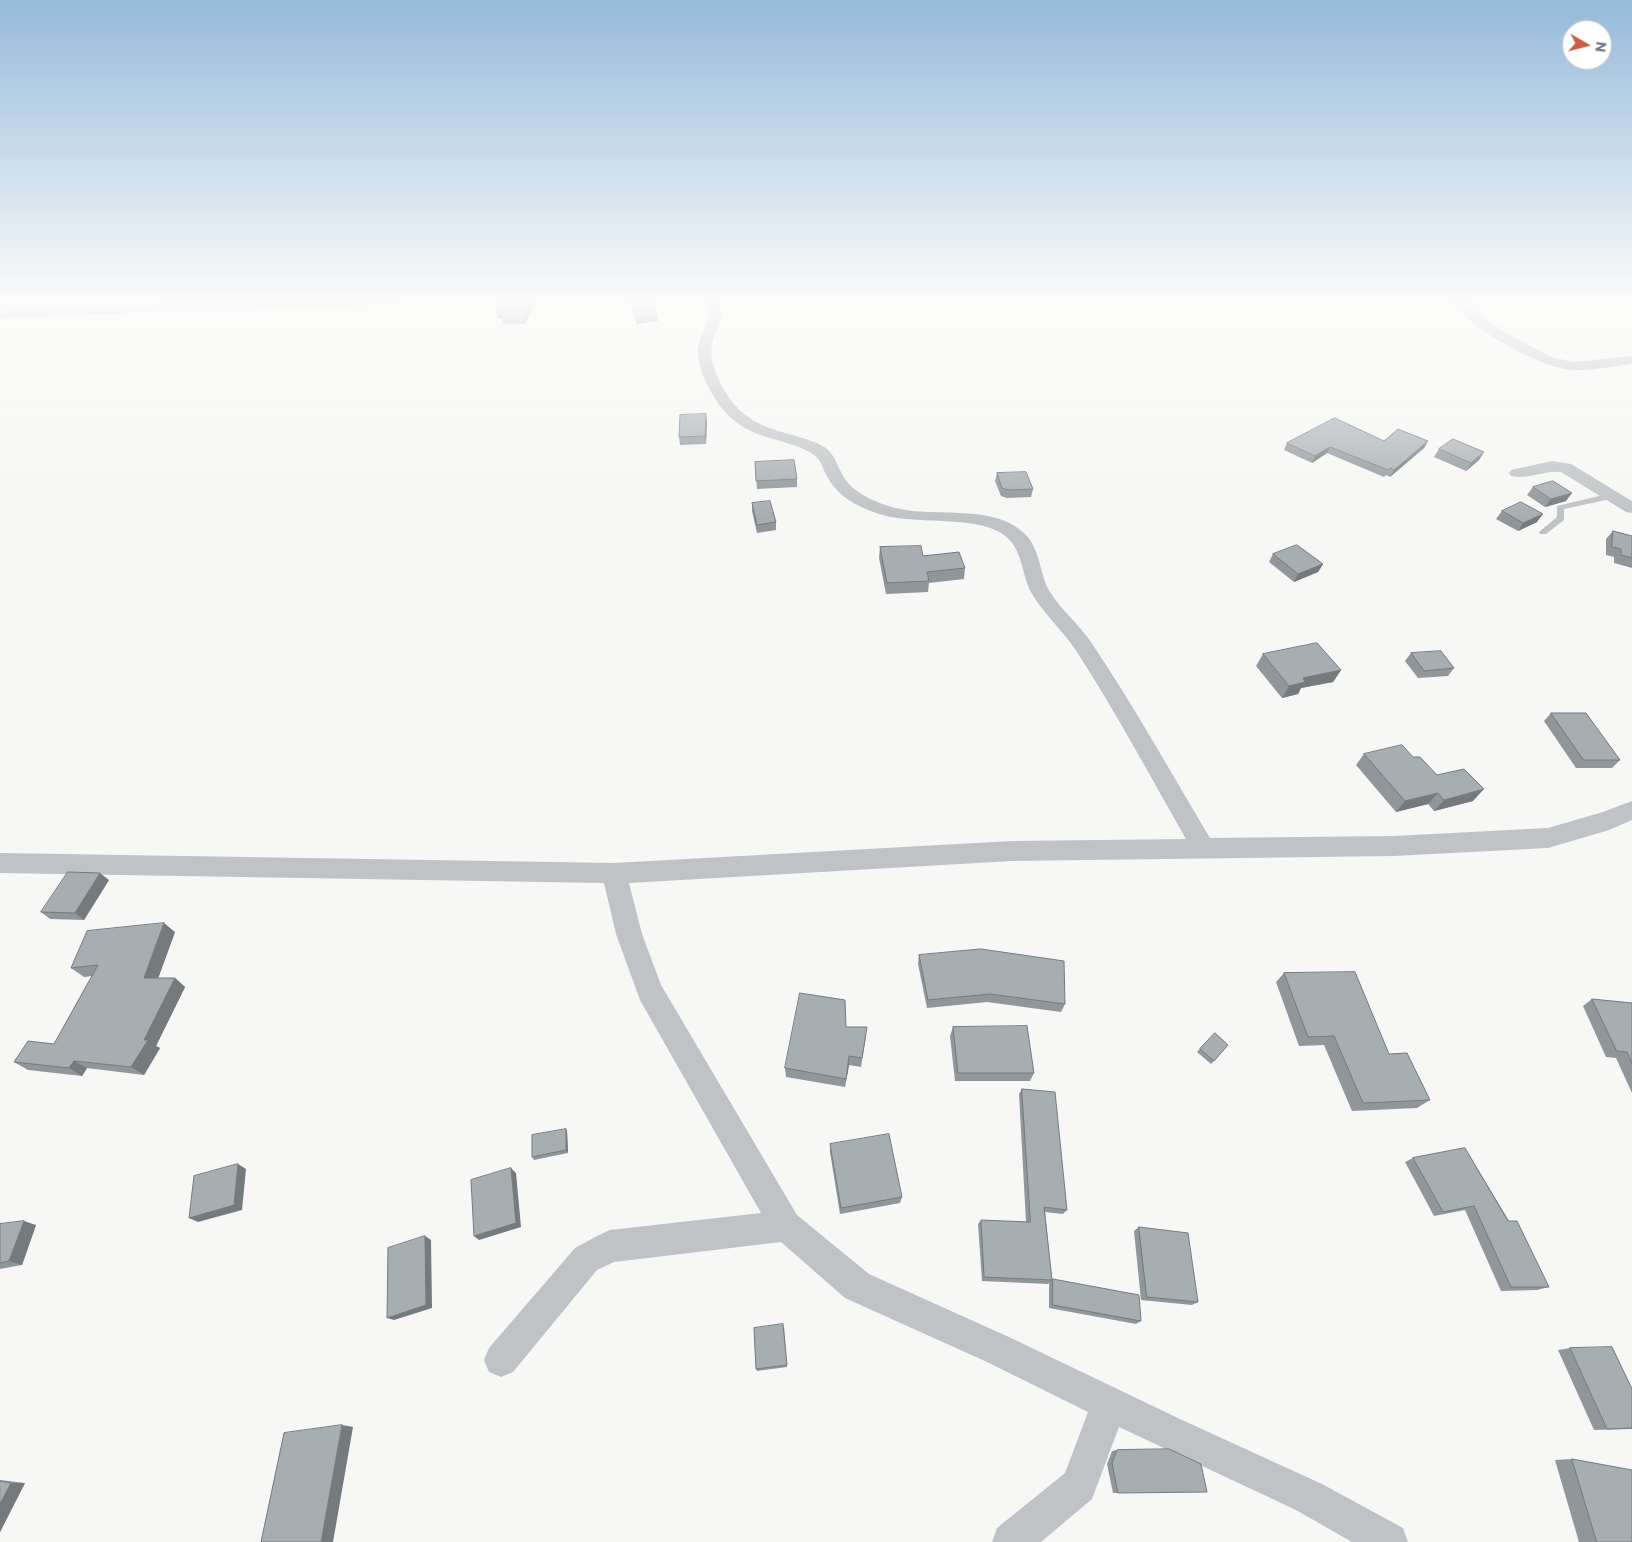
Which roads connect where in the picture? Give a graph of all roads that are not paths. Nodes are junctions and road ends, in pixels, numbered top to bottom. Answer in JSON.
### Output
{"nodes":[{"id":1,"x":710,"y":374,"type":"edge"},
{"id":2,"x":1516,"y":473,"type":"dead end"},
{"id":3,"x":1612,"y":496,"type":"junction"},
{"id":4,"x":1632,"y":508,"type":"edge"},
{"id":5,"x":1543,"y":532,"type":"dead end"},
{"id":6,"x":1632,"y":810,"type":"edge"},
{"id":7,"x":1204,"y":849,"type":"junction"},
{"id":8,"x":0,"y":863,"type":"edge"},
{"id":9,"x":614,"y":873,"type":"junction"},
{"id":10,"x":786,"y":1226,"type":"junction"},
{"id":11,"x":501,"y":1360,"type":"dead end"},
{"id":12,"x":1109,"y":1404,"type":"junction"},
{"id":13,"x":1011,"y":1542,"type":"edge"},
{"id":14,"x":1389,"y":1542,"type":"edge"}],
"edges":[{"from":1,"to":7,"type":"street"},
{"from":2,"to":3,"type":"street"},
{"from":3,"to":4,"type":"street"},
{"from":3,"to":5,"type":"lane"},
{"from":6,"to":7,"type":"street"},
{"from":7,"to":9,"type":"street"},
{"from":8,"to":9,"type":"street"},
{"from":9,"to":10,"type":"street"},
{"from":10,"to":11,"type":"street"},
{"from":10,"to":12,"type":"street"},
{"from":12,"to":13,"type":"street"},
{"from":12,"to":14,"type":"street"}]}
